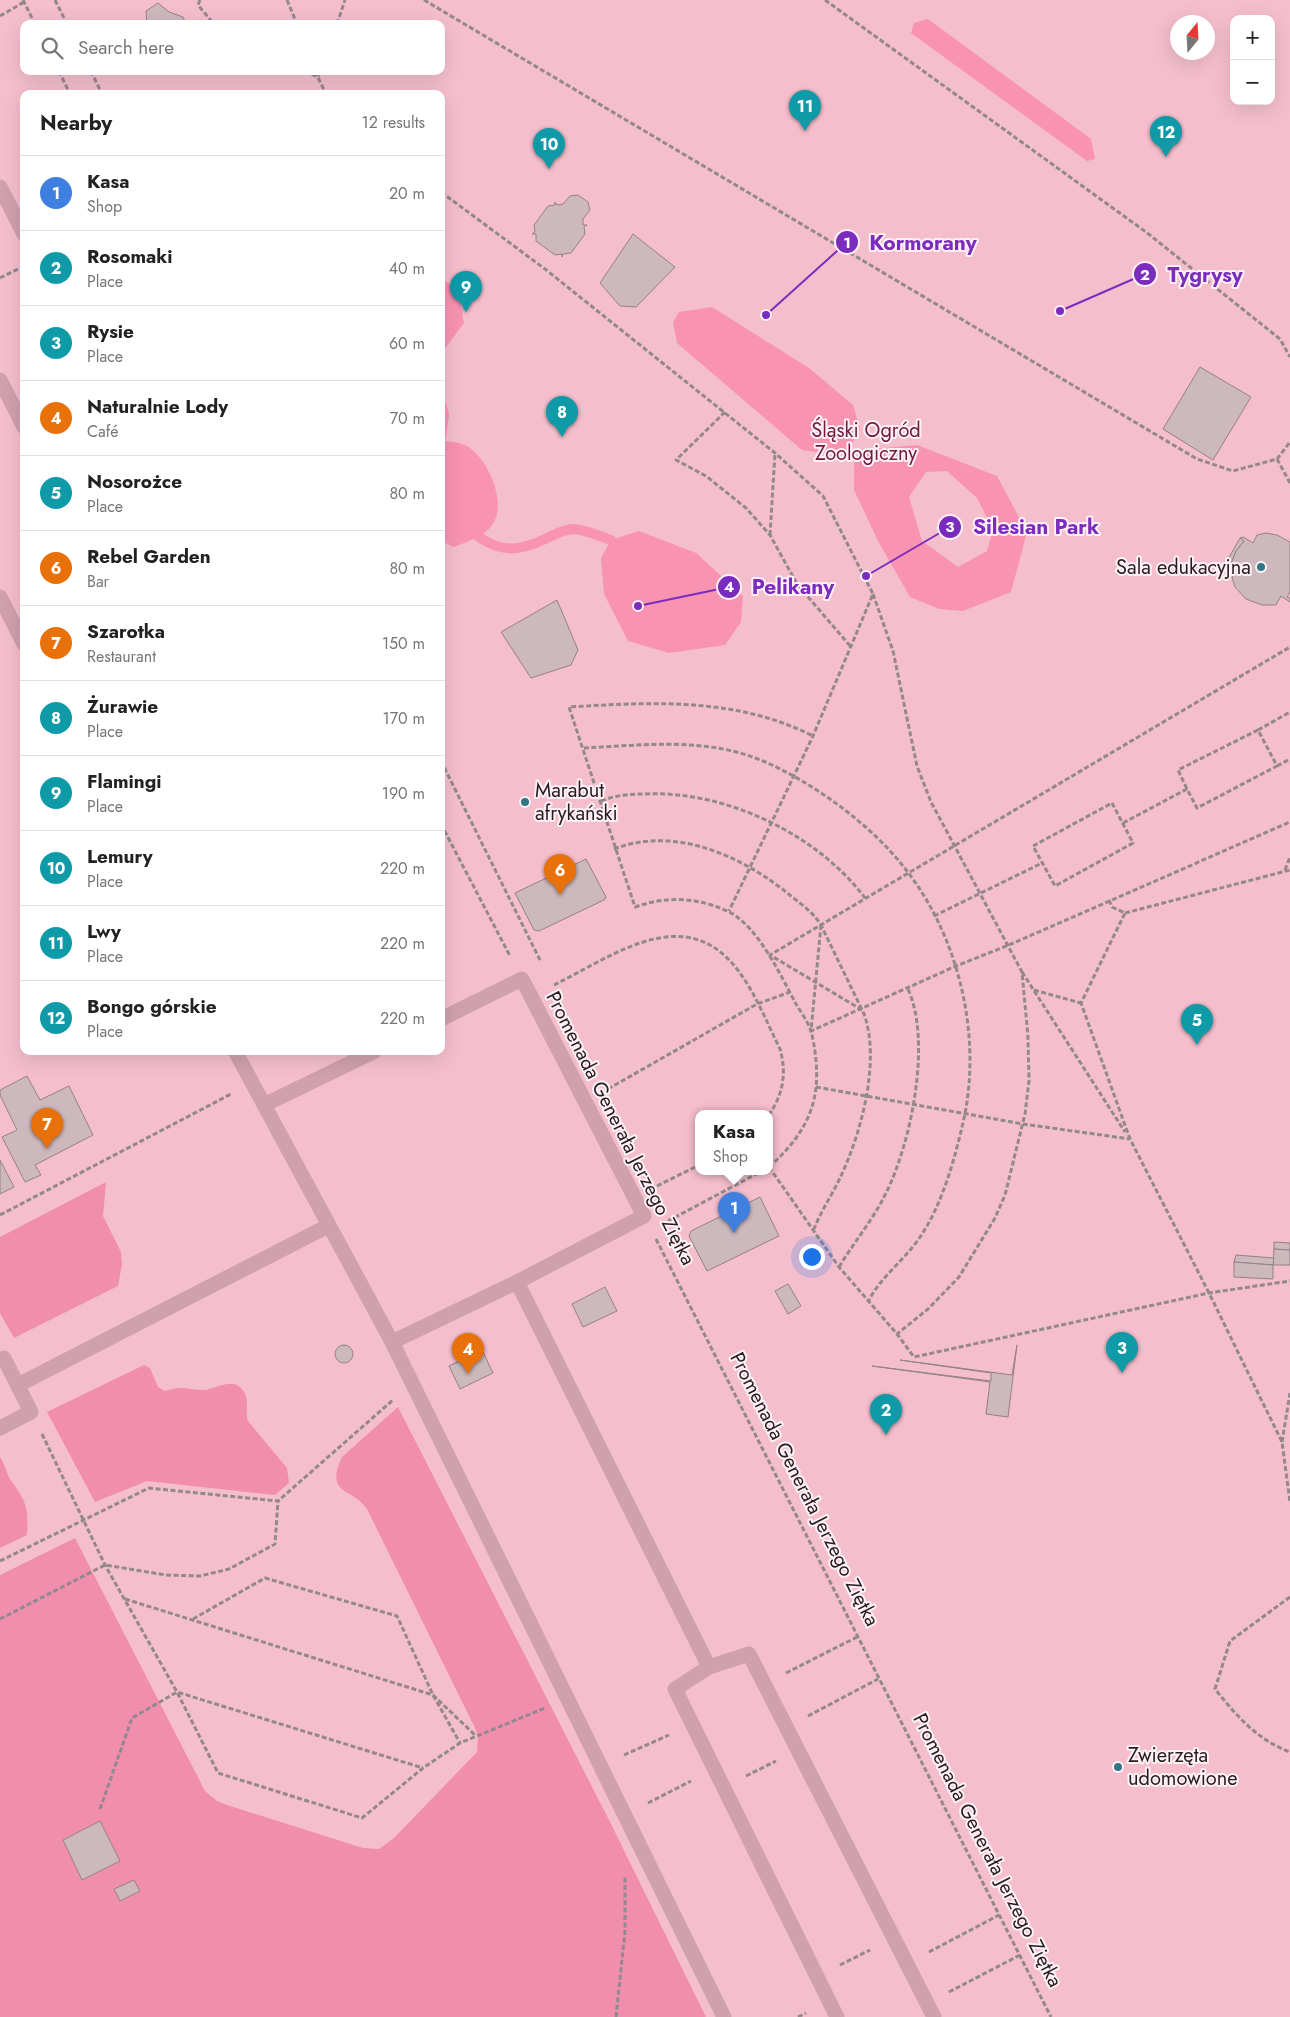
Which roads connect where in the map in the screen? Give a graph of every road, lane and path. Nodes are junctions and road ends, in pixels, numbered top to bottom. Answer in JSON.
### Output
{"nodes":[{"id":1,"x":55,"y":0,"type":"edge"},
{"id":2,"x":200,"y":0,"type":"edge"},
{"id":3,"x":287,"y":0,"type":"edge"},
{"id":4,"x":345,"y":0,"type":"edge"},
{"id":5,"x":424,"y":0,"type":"edge"},
{"id":6,"x":825,"y":0,"type":"edge"},
{"id":7,"x":23,"y":1,"type":"edge"},
{"id":8,"x":0,"y":16,"type":"edge"},
{"id":9,"x":33,"y":20,"type":"edge"},
{"id":10,"x":65,"y":20,"type":"edge"},
{"id":11,"x":211,"y":20,"type":"edge"},
{"id":12,"x":295,"y":20,"type":"edge"},
{"id":13,"x":338,"y":20,"type":"edge"},
{"id":14,"x":61,"y":75,"type":"edge"},
{"id":15,"x":93,"y":75,"type":"edge"},
{"id":16,"x":314,"y":75,"type":"edge"},
{"id":17,"x":318,"y":77,"type":"joint"},
{"id":18,"x":68,"y":90,"type":"edge"},
{"id":19,"x":100,"y":90,"type":"edge"},
{"id":20,"x":324,"y":90,"type":"edge"},
{"id":21,"x":0,"y":187,"type":"edge"},
{"id":22,"x":445,"y":195,"type":"edge"},
{"id":23,"x":20,"y":226,"type":"edge"},
{"id":24,"x":20,"y":268,"type":"edge"},
{"id":25,"x":0,"y":278,"type":"edge"},
{"id":26,"x":1290,"y":357,"type":"edge"},
{"id":27,"x":0,"y":380,"type":"edge"},
{"id":28,"x":725,"y":412,"type":"junction"},
{"id":29,"x":20,"y":419,"type":"edge"},
{"id":30,"x":1290,"y":442,"type":"edge"},
{"id":31,"x":776,"y":453,"type":"junction"},
{"id":32,"x":1277,"y":459,"type":"junction"},
{"id":33,"x":1290,"y":483,"type":"edge"},
{"id":34,"x":770,"y":536,"type":"junction"},
{"id":35,"x":873,"y":594,"type":"junction"},
{"id":36,"x":0,"y":597,"type":"edge"},
{"id":37,"x":20,"y":636,"type":"edge"},
{"id":38,"x":851,"y":647,"type":"junction"},
{"id":39,"x":1290,"y":647,"type":"edge"},
{"id":40,"x":1290,"y":712,"type":"edge"},
{"id":41,"x":1258,"y":730,"type":"junction"},
{"id":42,"x":813,"y":736,"type":"junction"},
{"id":43,"x":584,"y":748,"type":"junction"},
{"id":44,"x":1290,"y":759,"type":"edge"},
{"id":45,"x":1277,"y":766,"type":"junction"},
{"id":46,"x":445,"y":769,"type":"edge"},
{"id":47,"x":792,"y":777,"type":"junction"},
{"id":48,"x":1187,"y":789,"type":"junction"},
{"id":49,"x":601,"y":801,"type":"junction"},
{"id":50,"x":1290,"y":822,"type":"edge"},
{"id":51,"x":771,"y":824,"type":"junction"},
{"id":52,"x":1123,"y":824,"type":"junction"},
{"id":53,"x":445,"y":832,"type":"edge"},
{"id":54,"x":954,"y":846,"type":"junction"},
{"id":55,"x":614,"y":849,"type":"junction"},
{"id":56,"x":1290,"y":857,"type":"edge"},
{"id":57,"x":1042,"y":863,"type":"junction"},
{"id":58,"x":752,"y":867,"type":"junction"},
{"id":59,"x":1290,"y":870,"type":"edge"},
{"id":60,"x":1285,"y":871,"type":"junction"},
{"id":61,"x":909,"y":873,"type":"junction"},
{"id":62,"x":981,"y":894,"type":"junction"},
{"id":63,"x":865,"y":898,"type":"junction"},
{"id":64,"x":1109,"y":900,"type":"junction"},
{"id":65,"x":729,"y":911,"type":"junction"},
{"id":66,"x":1125,"y":913,"type":"junction"},
{"id":67,"x":934,"y":916,"type":"junction"},
{"id":68,"x":821,"y":925,"type":"junction"},
{"id":69,"x":1009,"y":945,"type":"junction"},
{"id":70,"x":770,"y":955,"type":"junction"},
{"id":71,"x":956,"y":966,"type":"junction"},
{"id":72,"x":544,"y":969,"type":"dead end"},
{"id":73,"x":1022,"y":972,"type":"junction"},
{"id":74,"x":548,"y":978,"type":"dead end"},
{"id":75,"x":522,"y":980,"type":"junction"},
{"id":76,"x":816,"y":982,"type":"junction"},
{"id":77,"x":908,"y":990,"type":"junction"},
{"id":78,"x":1034,"y":990,"type":"junction"},
{"id":79,"x":790,"y":992,"type":"junction"},
{"id":80,"x":1081,"y":1003,"type":"junction"},
{"id":81,"x":757,"y":1004,"type":"junction"},
{"id":82,"x":862,"y":1010,"type":"junction"},
{"id":83,"x":445,"y":1017,"type":"edge"},
{"id":84,"x":811,"y":1032,"type":"junction"},
{"id":85,"x":237,"y":1055,"type":"edge"},
{"id":86,"x":367,"y":1055,"type":"edge"},
{"id":87,"x":251,"y":1083,"type":"junction"},
{"id":88,"x":816,"y":1086,"type":"junction"},
{"id":89,"x":866,"y":1096,"type":"junction"},
{"id":90,"x":586,"y":1102,"type":"junction"},
{"id":91,"x":264,"y":1105,"type":"junction"},
{"id":92,"x":913,"y":1105,"type":"junction"},
{"id":93,"x":772,"y":1110,"type":"edge"},
{"id":94,"x":964,"y":1114,"type":"junction"},
{"id":95,"x":1023,"y":1124,"type":"junction"},
{"id":96,"x":1130,"y":1139,"type":"junction"},
{"id":97,"x":773,"y":1163,"type":"edge"},
{"id":98,"x":695,"y":1167,"type":"edge"},
{"id":99,"x":773,"y":1173,"type":"edge"},
{"id":100,"x":753,"y":1175,"type":"edge"},
{"id":101,"x":635,"y":1198,"type":"junction"},
{"id":102,"x":0,"y":1214,"type":"edge"},
{"id":103,"x":648,"y":1223,"type":"junction"},
{"id":104,"x":328,"y":1226,"type":"junction"},
{"id":105,"x":814,"y":1229,"type":"junction"},
{"id":106,"x":839,"y":1267,"type":"junction"},
{"id":107,"x":1290,"y":1281,"type":"edge"},
{"id":108,"x":517,"y":1282,"type":"junction"},
{"id":109,"x":1209,"y":1293,"type":"junction"},
{"id":110,"x":868,"y":1302,"type":"junction"},
{"id":111,"x":897,"y":1334,"type":"junction"},
{"id":112,"x":392,"y":1342,"type":"junction"},
{"id":113,"x":2,"y":1359,"type":"edge"},
{"id":114,"x":412,"y":1384,"type":"junction"},
{"id":115,"x":18,"y":1385,"type":"junction"},
{"id":116,"x":1290,"y":1393,"type":"edge"},
{"id":117,"x":31,"y":1412,"type":"junction"},
{"id":118,"x":0,"y":1428,"type":"edge"},
{"id":119,"x":1282,"y":1442,"type":"junction"},
{"id":120,"x":278,"y":1501,"type":"junction"},
{"id":121,"x":1290,"y":1502,"type":"edge"},
{"id":122,"x":83,"y":1519,"type":"junction"},
{"id":123,"x":0,"y":1561,"type":"edge"},
{"id":124,"x":105,"y":1565,"type":"junction"},
{"id":125,"x":1290,"y":1597,"type":"edge"},
{"id":126,"x":125,"y":1599,"type":"junction"},
{"id":127,"x":0,"y":1619,"type":"edge"},
{"id":128,"x":193,"y":1620,"type":"junction"},
{"id":129,"x":857,"y":1636,"type":"junction"},
{"id":130,"x":709,"y":1667,"type":"junction"},
{"id":131,"x":878,"y":1679,"type":"junction"},
{"id":132,"x":764,"y":1684,"type":"junction"},
{"id":133,"x":177,"y":1692,"type":"junction"},
{"id":134,"x":433,"y":1695,"type":"junction"},
{"id":135,"x":567,"y":1700,"type":"junction"},
{"id":136,"x":692,"y":1725,"type":"junction"},
{"id":137,"x":786,"y":1727,"type":"junction"},
{"id":138,"x":475,"y":1735,"type":"junction"},
{"id":139,"x":460,"y":1743,"type":"junction"},
{"id":140,"x":797,"y":1750,"type":"junction"},
{"id":141,"x":1290,"y":1752,"type":"edge"},
{"id":142,"x":601,"y":1766,"type":"junction"},
{"id":143,"x":423,"y":1768,"type":"junction"},
{"id":144,"x":714,"y":1770,"type":"junction"},
{"id":145,"x":723,"y":1788,"type":"junction"},
{"id":146,"x":100,"y":1809,"type":"dead end"},
{"id":147,"x":625,"y":1814,"type":"junction"},
{"id":148,"x":642,"y":1849,"type":"junction"},
{"id":149,"x":999,"y":1915,"type":"junction"},
{"id":150,"x":894,"y":1938,"type":"junction"},
{"id":151,"x":1020,"y":1955,"type":"junction"},
{"id":152,"x":907,"y":1963,"type":"junction"},
{"id":153,"x":818,"y":1977,"type":"junction"},
{"id":154,"x":927,"y":2003,"type":"junction"},
{"id":155,"x":616,"y":2017,"type":"edge"},
{"id":156,"x":724,"y":2017,"type":"edge"},
{"id":157,"x":837,"y":2017,"type":"edge"},
{"id":158,"x":934,"y":2017,"type":"edge"},
{"id":159,"x":1051,"y":2017,"type":"edge"}],
"edges":[{"from":1,"to":10,"type":"path"},
{"from":2,"to":11,"type":"path"},
{"from":3,"to":12,"type":"path"},
{"from":4,"to":13,"type":"path"},
{"from":5,"to":32,"type":"path"},
{"from":6,"to":26,"type":"path"},
{"from":7,"to":8,"type":"path"},
{"from":7,"to":9,"type":"path"},
{"from":14,"to":18,"type":"path"},
{"from":15,"to":19,"type":"path"},
{"from":16,"to":17,"type":"path"},
{"from":17,"to":20,"type":"path"},
{"from":21,"to":23,"type":"street"},
{"from":22,"to":28,"type":"path"},
{"from":24,"to":25,"type":"path"},
{"from":27,"to":29,"type":"street"},
{"from":28,"to":31,"type":"path"},
{"from":28,"to":34,"type":"path"},
{"from":30,"to":32,"type":"path"},
{"from":31,"to":34,"type":"path"},
{"from":31,"to":35,"type":"path"},
{"from":32,"to":33,"type":"path"},
{"from":34,"to":38,"type":"path"},
{"from":35,"to":38,"type":"path"},
{"from":35,"to":54,"type":"path"},
{"from":36,"to":37,"type":"street"},
{"from":38,"to":42,"type":"path"},
{"from":39,"to":54,"type":"path"},
{"from":40,"to":41,"type":"path"},
{"from":41,"to":45,"type":"path"},
{"from":41,"to":48,"type":"path"},
{"from":42,"to":43,"type":"path"},
{"from":42,"to":47,"type":"path"},
{"from":43,"to":47,"type":"path"},
{"from":43,"to":49,"type":"path"},
{"from":44,"to":45,"type":"path"},
{"from":45,"to":48,"type":"path"},
{"from":46,"to":72,"type":"path"},
{"from":47,"to":51,"type":"path"},
{"from":47,"to":61,"type":"path"},
{"from":48,"to":52,"type":"path"},
{"from":49,"to":51,"type":"path"},
{"from":49,"to":55,"type":"path"},
{"from":50,"to":64,"type":"path"},
{"from":51,"to":58,"type":"path"},
{"from":51,"to":63,"type":"path"},
{"from":52,"to":57,"type":"path"},
{"from":52,"to":57,"type":"path"},
{"from":53,"to":75,"type":"path","name":"Promenada Generała Jerzego Ziętka"},
{"from":54,"to":61,"type":"path"},
{"from":54,"to":62,"type":"path"},
{"from":55,"to":58,"type":"path"},
{"from":55,"to":65,"type":"path"},
{"from":56,"to":60,"type":"path"},
{"from":57,"to":62,"type":"path"},
{"from":58,"to":65,"type":"path"},
{"from":58,"to":68,"type":"path"},
{"from":59,"to":60,"type":"path"},
{"from":60,"to":66,"type":"path"},
{"from":61,"to":63,"type":"path"},
{"from":61,"to":67,"type":"path"},
{"from":62,"to":67,"type":"path"},
{"from":62,"to":69,"type":"path"},
{"from":63,"to":68,"type":"path"},
{"from":64,"to":66,"type":"path"},
{"from":64,"to":69,"type":"path"},
{"from":65,"to":70,"type":"path"},
{"from":66,"to":80,"type":"path"},
{"from":67,"to":71,"type":"path"},
{"from":68,"to":70,"type":"path"},
{"from":68,"to":76,"type":"path"},
{"from":68,"to":82,"type":"path"},
{"from":69,"to":71,"type":"path"},
{"from":69,"to":73,"type":"path"},
{"from":70,"to":76,"type":"path"},
{"from":70,"to":79,"type":"path"},
{"from":71,"to":77,"type":"path"},
{"from":71,"to":94,"type":"path"},
{"from":73,"to":78,"type":"path"},
{"from":73,"to":95,"type":"path"},
{"from":74,"to":81,"type":"path"},
{"from":75,"to":83,"type":"street"},
{"from":75,"to":90,"type":"street","name":"Promenada Generała Jerzego Ziętka"},
{"from":76,"to":82,"type":"path"},
{"from":76,"to":84,"type":"path"},
{"from":77,"to":82,"type":"path"},
{"from":77,"to":92,"type":"path"},
{"from":78,"to":80,"type":"path"},
{"from":78,"to":96,"type":"path"},
{"from":79,"to":81,"type":"path"},
{"from":79,"to":84,"type":"path"},
{"from":80,"to":96,"type":"path"},
{"from":81,"to":90,"type":"path"},
{"from":81,"to":93,"type":"path"},
{"from":82,"to":84,"type":"path"},
{"from":82,"to":89,"type":"path"},
{"from":84,"to":88,"type":"path"},
{"from":85,"to":87,"type":"street"},
{"from":86,"to":91,"type":"street"},
{"from":87,"to":91,"type":"street"},
{"from":87,"to":102,"type":"path"},
{"from":88,"to":89,"type":"path"},
{"from":88,"to":97,"type":"path"},
{"from":89,"to":92,"type":"path"},
{"from":89,"to":105,"type":"path"},
{"from":90,"to":101,"type":"street","name":"Promenada Generała Jerzego Ziętka"},
{"from":91,"to":104,"type":"street"},
{"from":92,"to":94,"type":"path"},
{"from":92,"to":106,"type":"path"},
{"from":94,"to":95,"type":"path"},
{"from":94,"to":110,"type":"path"},
{"from":95,"to":96,"type":"path"},
{"from":95,"to":111,"type":"path"},
{"from":96,"to":109,"type":"path"},
{"from":98,"to":101,"type":"path"},
{"from":99,"to":105,"type":"path"},
{"from":100,"to":103,"type":"path"},
{"from":101,"to":103,"type":"street","name":"Promenada Generała Jerzego Ziętka"},
{"from":103,"to":108,"type":"street"},
{"from":103,"to":129,"type":"path","name":"Promenada Generała Jerzego Ziętka"},
{"from":104,"to":112,"type":"street"},
{"from":104,"to":115,"type":"street"},
{"from":105,"to":106,"type":"path"},
{"from":106,"to":110,"type":"path"},
{"from":107,"to":109,"type":"path"},
{"from":108,"to":112,"type":"street"},
{"from":108,"to":130,"type":"street"},
{"from":109,"to":111,"type":"path"},
{"from":109,"to":119,"type":"path"},
{"from":110,"to":111,"type":"path"},
{"from":112,"to":114,"type":"street"},
{"from":113,"to":115,"type":"street"},
{"from":114,"to":120,"type":"path"},
{"from":114,"to":135,"type":"street"},
{"from":115,"to":117,"type":"street"},
{"from":116,"to":119,"type":"path"},
{"from":117,"to":118,"type":"street"},
{"from":117,"to":122,"type":"path"},
{"from":119,"to":121,"type":"path"},
{"from":120,"to":122,"type":"path"},
{"from":120,"to":124,"type":"path"},
{"from":122,"to":123,"type":"path"},
{"from":122,"to":124,"type":"path"},
{"from":124,"to":126,"type":"path"},
{"from":124,"to":127,"type":"path"},
{"from":125,"to":141,"type":"path"},
{"from":126,"to":128,"type":"path"},
{"from":126,"to":133,"type":"path"},
{"from":128,"to":134,"type":"path"},
{"from":128,"to":134,"type":"path"},
{"from":129,"to":131,"type":"path","name":"Promenada Generała Jerzego Ziętka"},
{"from":129,"to":132,"type":"path"},
{"from":130,"to":132,"type":"street"},
{"from":130,"to":136,"type":"street"},
{"from":131,"to":137,"type":"path"},
{"from":131,"to":149,"type":"path","name":"Promenada Generała Jerzego Ziętka"},
{"from":132,"to":137,"type":"street"},
{"from":133,"to":143,"type":"path"},
{"from":133,"to":143,"type":"path"},
{"from":133,"to":146,"type":"path"},
{"from":134,"to":138,"type":"path"},
{"from":134,"to":139,"type":"path"},
{"from":135,"to":138,"type":"path"},
{"from":135,"to":142,"type":"street"},
{"from":136,"to":142,"type":"path"},
{"from":136,"to":144,"type":"street"},
{"from":137,"to":140,"type":"street"},
{"from":138,"to":139,"type":"path"},
{"from":139,"to":143,"type":"path"},
{"from":140,"to":145,"type":"path"},
{"from":140,"to":150,"type":"street"},
{"from":142,"to":147,"type":"street"},
{"from":144,"to":145,"type":"street"},
{"from":144,"to":147,"type":"path"},
{"from":145,"to":153,"type":"street"},
{"from":147,"to":148,"type":"street"},
{"from":148,"to":155,"type":"path"},
{"from":148,"to":156,"type":"street"},
{"from":149,"to":151,"type":"path","name":"Promenada Generała Jerzego Ziętka"},
{"from":149,"to":152,"type":"path"},
{"from":150,"to":152,"type":"street"},
{"from":150,"to":153,"type":"path"},
{"from":151,"to":154,"type":"path"},
{"from":151,"to":159,"type":"path","name":"Promenada Generała Jerzego Ziętka"},
{"from":152,"to":154,"type":"street"},
{"from":153,"to":157,"type":"street"},
{"from":154,"to":158,"type":"street"}]}
